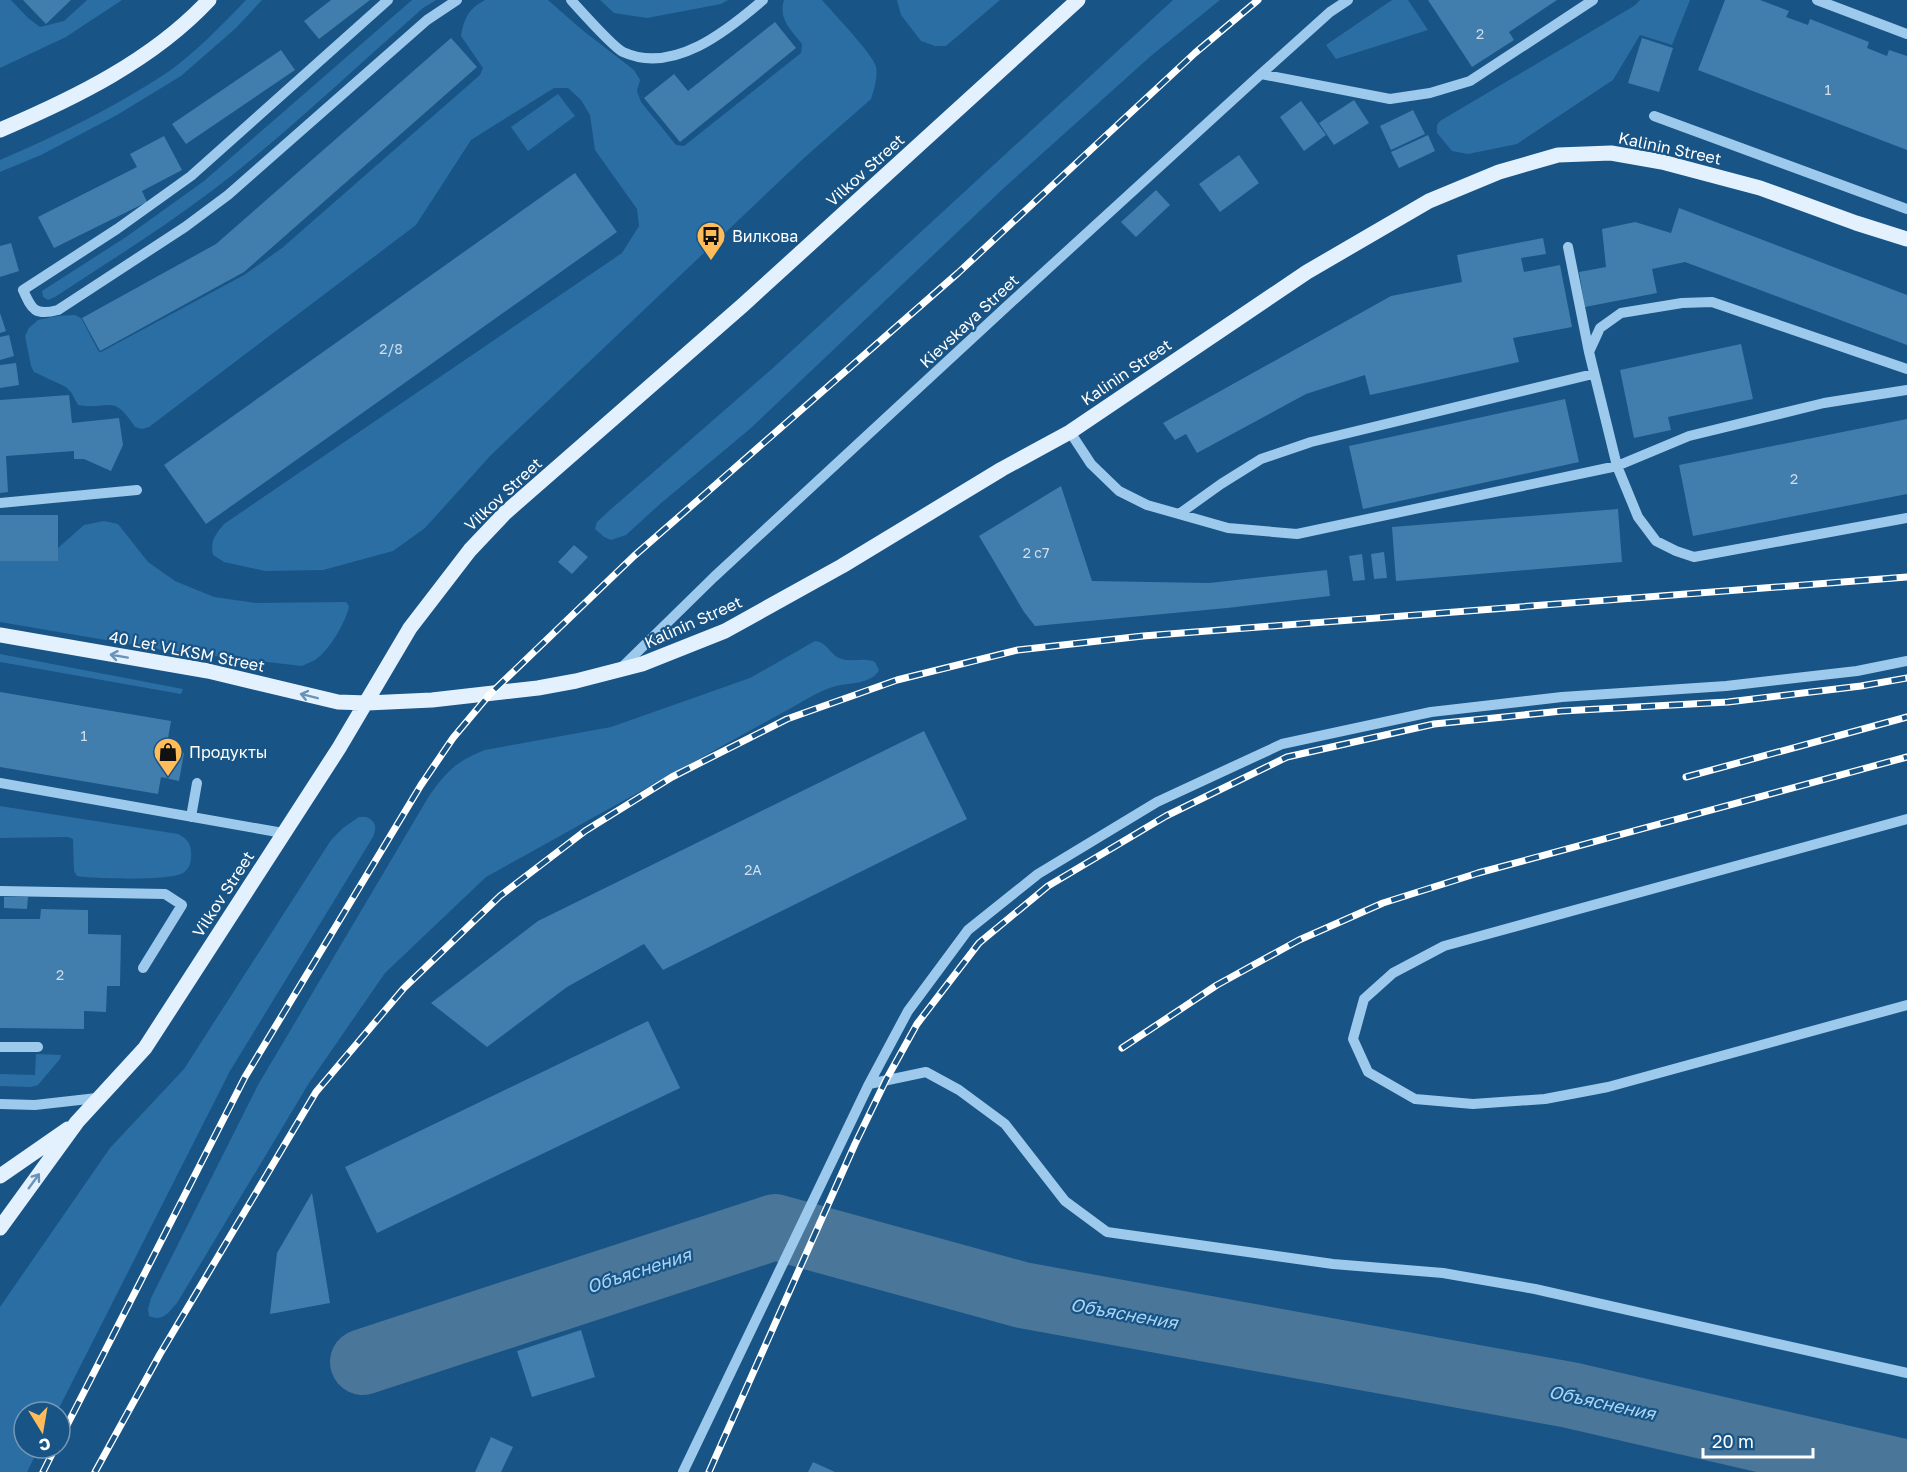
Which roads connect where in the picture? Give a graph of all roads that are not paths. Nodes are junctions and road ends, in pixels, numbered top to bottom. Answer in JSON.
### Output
{"nodes":[{"id":1,"x":209,"y":0,"type":"edge"},
{"id":2,"x":388,"y":0,"type":"edge"},
{"id":3,"x":457,"y":0,"type":"edge"},
{"id":4,"x":570,"y":0,"type":"edge"},
{"id":5,"x":763,"y":0,"type":"edge"},
{"id":6,"x":1078,"y":0,"type":"edge"},
{"id":7,"x":1348,"y":0,"type":"edge"},
{"id":8,"x":1593,"y":0,"type":"edge"},
{"id":9,"x":1817,"y":0,"type":"edge"},
{"id":10,"x":1907,"y":34,"type":"edge"},
{"id":11,"x":1261,"y":74,"type":"junction"},
{"id":12,"x":1654,"y":116,"type":"dead end"},
{"id":13,"x":0,"y":130,"type":"edge"},
{"id":14,"x":1906,"y":206,"type":"edge"},
{"id":15,"x":1907,"y":239,"type":"edge"},
{"id":16,"x":1568,"y":247,"type":"dead end"},
{"id":17,"x":1589,"y":352,"type":"junction"},
{"id":18,"x":1907,"y":369,"type":"edge"},
{"id":19,"x":1593,"y":374,"type":"junction"},
{"id":20,"x":1907,"y":390,"type":"edge"},
{"id":21,"x":1070,"y":432,"type":"junction"},
{"id":22,"x":1617,"y":466,"type":"junction"},
{"id":23,"x":137,"y":490,"type":"dead end"},
{"id":24,"x":0,"y":503,"type":"edge"},
{"id":25,"x":1179,"y":514,"type":"junction"},
{"id":26,"x":1907,"y":518,"type":"edge"},
{"id":27,"x":0,"y":635,"type":"edge"},
{"id":28,"x":1907,"y":661,"type":"edge"},
{"id":29,"x":618,"y":671,"type":"junction"},
{"id":30,"x":367,"y":703,"type":"junction"},
{"id":31,"x":0,"y":783,"type":"edge"},
{"id":32,"x":197,"y":783,"type":"dead end"},
{"id":33,"x":191,"y":817,"type":"junction"},
{"id":34,"x":1907,"y":819,"type":"edge"},
{"id":35,"x":283,"y":833,"type":"junction"},
{"id":36,"x":0,"y":891,"type":"edge"},
{"id":37,"x":143,"y":968,"type":"dead end"},
{"id":38,"x":1907,"y":1005,"type":"edge"},
{"id":39,"x":0,"y":1047,"type":"edge"},
{"id":40,"x":38,"y":1047,"type":"dead end"},
{"id":41,"x":869,"y":1084,"type":"junction"},
{"id":42,"x":97,"y":1098,"type":"junction"},
{"id":43,"x":0,"y":1104,"type":"edge"},
{"id":44,"x":77,"y":1122,"type":"junction"},
{"id":45,"x":0,"y":1176,"type":"edge"},
{"id":46,"x":0,"y":1228,"type":"edge"},
{"id":47,"x":1907,"y":1373,"type":"edge"},
{"id":48,"x":683,"y":1472,"type":"edge"}],
"edges":[{"from":1,"to":13,"type":"main road"},
{"from":2,"to":3,"type":"street"},
{"from":4,"to":5,"type":"street"},
{"from":6,"to":30,"type":"main road","name":"Vilkov Street"},
{"from":7,"to":11,"type":"street","name":"Kievskaya Street"},
{"from":8,"to":11,"type":"street"},
{"from":9,"to":10,"type":"street"},
{"from":11,"to":29,"type":"street","name":"Kievskaya Street"},
{"from":12,"to":14,"type":"street"},
{"from":15,"to":21,"type":"main road","name":"Kalinin Street"},
{"from":16,"to":17,"type":"street"},
{"from":17,"to":18,"type":"street"},
{"from":17,"to":19,"type":"street"},
{"from":19,"to":22,"type":"street"},
{"from":19,"to":25,"type":"street"},
{"from":20,"to":22,"type":"street"},
{"from":21,"to":25,"type":"street"},
{"from":21,"to":29,"type":"main road","name":"Kalinin Street"},
{"from":22,"to":25,"type":"street"},
{"from":22,"to":26,"type":"street"},
{"from":23,"to":24,"type":"street"},
{"from":30,"to":27,"type":"main road","name":"40 Let VLKSM Street","one_way":true},
{"from":28,"to":41,"type":"street"},
{"from":29,"to":30,"type":"main road","name":"Kalinin Street"},
{"from":30,"to":35,"type":"main road","name":"Vilkov Street"},
{"from":31,"to":33,"type":"street"},
{"from":32,"to":33,"type":"street"},
{"from":33,"to":35,"type":"street"},
{"from":34,"to":38,"type":"street"},
{"from":35,"to":42,"type":"main road","name":"Vilkov Street"},
{"from":36,"to":37,"type":"street"},
{"from":39,"to":40,"type":"street"},
{"from":41,"to":47,"type":"street"},
{"from":41,"to":48,"type":"street"},
{"from":42,"to":43,"type":"street"},
{"from":42,"to":44,"type":"main road","name":"Vilkov Street"},
{"from":44,"to":45,"type":"main road"},
{"from":46,"to":44,"type":"main road","one_way":true}]}
